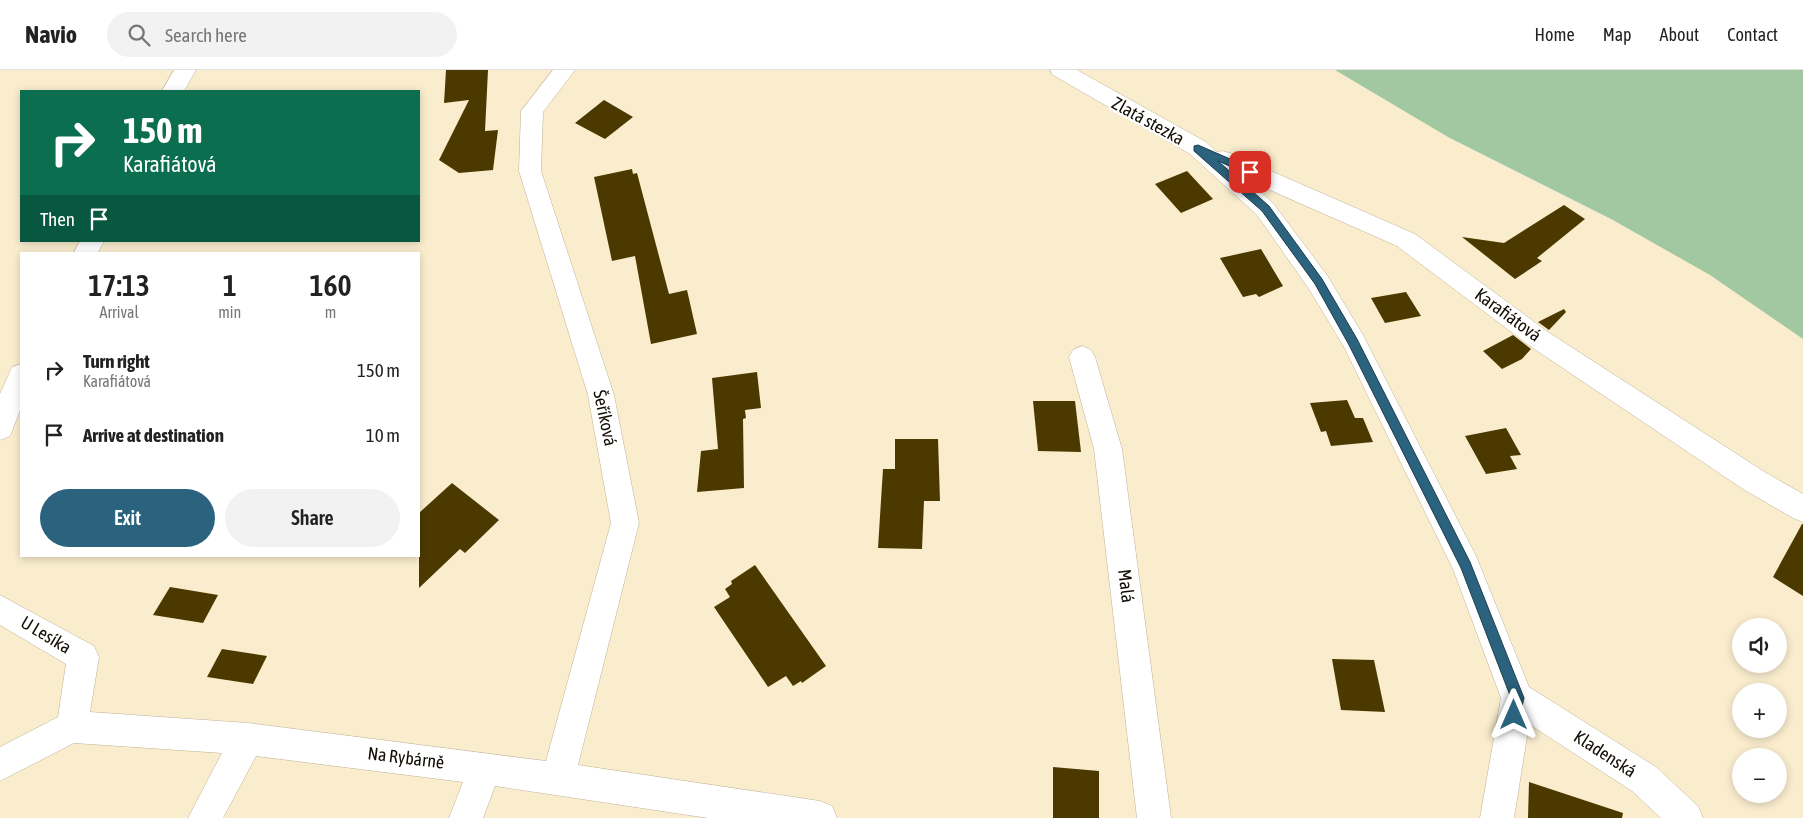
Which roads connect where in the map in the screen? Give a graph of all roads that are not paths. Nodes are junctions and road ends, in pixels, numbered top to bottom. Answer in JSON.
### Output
{"nodes":[{"id":1,"x":185,"y":70,"type":"edge"},
{"id":2,"x":564,"y":70,"type":"edge"},
{"id":3,"x":1060,"y":70,"type":"edge"},
{"id":4,"x":175,"y":90,"type":"edge"},
{"id":5,"x":1198,"y":148,"type":"junction"},
{"id":6,"x":1082,"y":357,"type":"dead end"},
{"id":7,"x":20,"y":378,"type":"edge"},
{"id":8,"x":0,"y":428,"type":"edge"},
{"id":9,"x":1803,"y":509,"type":"edge"},
{"id":10,"x":0,"y":609,"type":"edge"},
{"id":11,"x":1517,"y":698,"type":"junction"},
{"id":12,"x":72,"y":726,"type":"junction"},
{"id":13,"x":248,"y":739,"type":"junction"},
{"id":14,"x":0,"y":766,"type":"edge"},
{"id":15,"x":485,"y":768,"type":"junction"},
{"id":16,"x":558,"y":779,"type":"junction"},
{"id":17,"x":205,"y":818,"type":"edge"},
{"id":18,"x":466,"y":818,"type":"edge"},
{"id":19,"x":820,"y":818,"type":"edge"},
{"id":20,"x":1154,"y":818,"type":"edge"},
{"id":21,"x":1497,"y":818,"type":"edge"},
{"id":22,"x":1686,"y":818,"type":"edge"}],
"edges":[{"from":1,"to":4,"type":"street"},
{"from":2,"to":16,"type":"street","name":"Šeříková"},
{"from":3,"to":5,"type":"street","name":"Zlatá stezka"},
{"from":5,"to":9,"type":"street","name":"Karafiátová"},
{"from":5,"to":11,"type":"street","name":"Zlatá stezka"},
{"from":6,"to":20,"type":"street","name":"Malá"},
{"from":7,"to":8,"type":"street"},
{"from":10,"to":12,"type":"street","name":"U Lesíka"},
{"from":11,"to":21,"type":"street"},
{"from":11,"to":22,"type":"street","name":"Kladenská"},
{"from":12,"to":13,"type":"street","name":"Na Rybárně"},
{"from":12,"to":14,"type":"street"},
{"from":13,"to":15,"type":"street","name":"Na Rybárně"},
{"from":13,"to":17,"type":"street"},
{"from":15,"to":16,"type":"street","name":"Na Rybárně"},
{"from":15,"to":18,"type":"street"},
{"from":16,"to":19,"type":"street","name":"Na Rybárně"}]}
